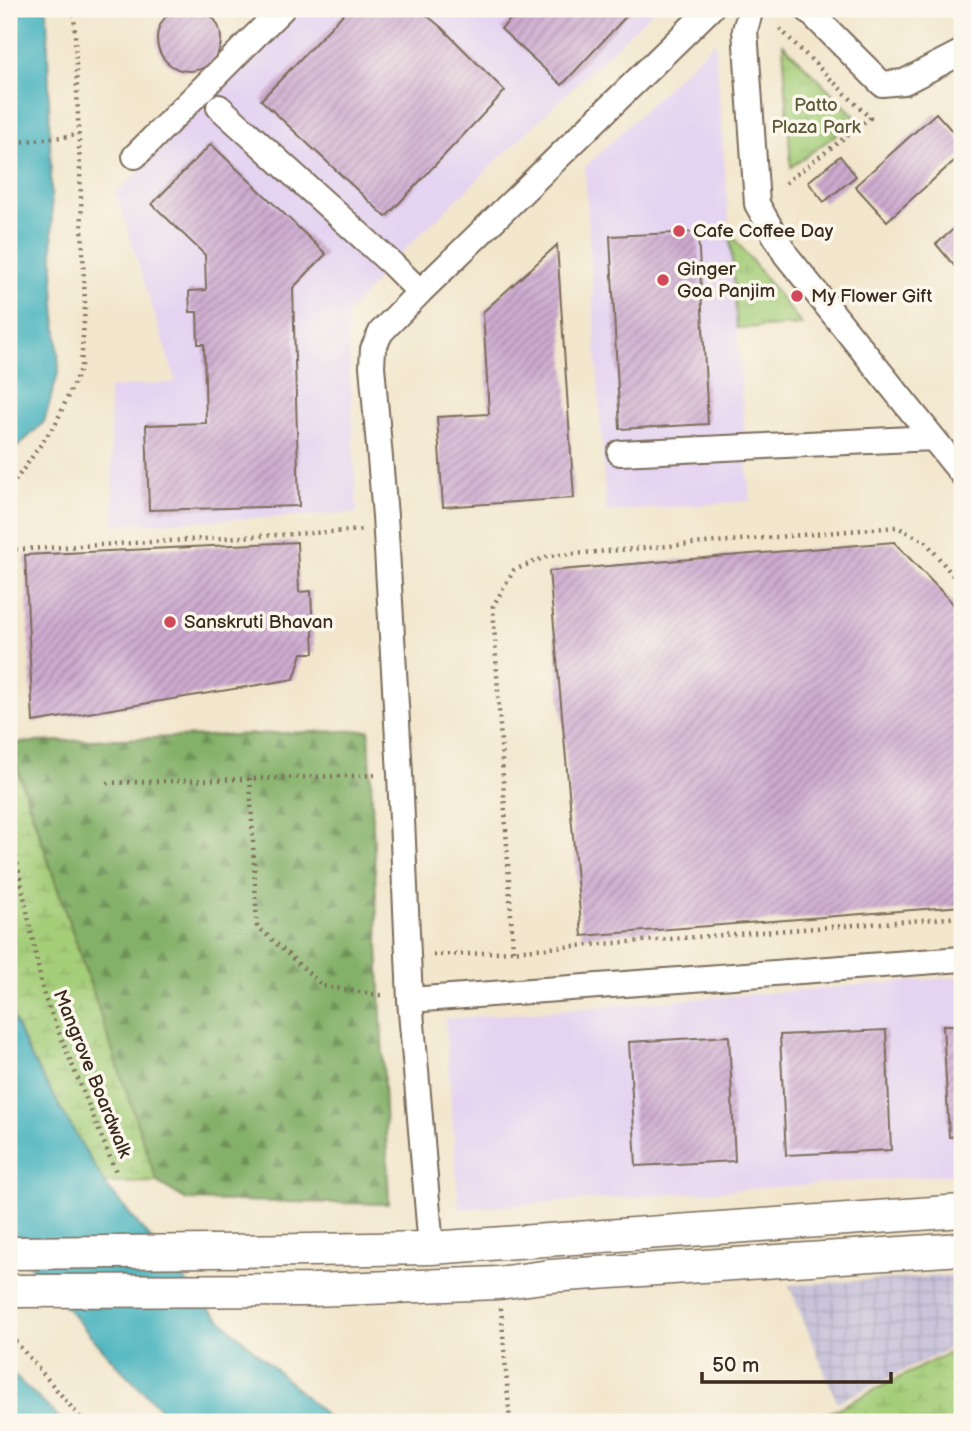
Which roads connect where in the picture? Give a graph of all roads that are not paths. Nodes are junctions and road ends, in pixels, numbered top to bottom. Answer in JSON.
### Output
{"nodes":[{"id":1,"x":282,"y":9,"type":"edge"},
{"id":2,"x":710,"y":9,"type":"edge"},
{"id":3,"x":751,"y":9,"type":"edge"},
{"id":4,"x":807,"y":9,"type":"edge"},
{"id":5,"x":962,"y":51,"type":"edge"},
{"id":6,"x":219,"y":107,"type":"dead end"},
{"id":7,"x":135,"y":156,"type":"dead end"},
{"id":8,"x":420,"y":292,"type":"junction"},
{"id":9,"x":933,"y":438,"type":"junction"},
{"id":10,"x":620,"y":453,"type":"dead end"},
{"id":11,"x":962,"y":474,"type":"edge"},
{"id":12,"x":962,"y":959,"type":"edge"},
{"id":13,"x":410,"y":1000,"type":"junction"},
{"id":14,"x":962,"y":1211,"type":"edge"},
{"id":15,"x":549,"y":1240,"type":"junction"},
{"id":16,"x":431,"y":1248,"type":"junction"},
{"id":17,"x":962,"y":1249,"type":"edge"},
{"id":18,"x":9,"y":1253,"type":"edge"},
{"id":19,"x":550,"y":1276,"type":"junction"},
{"id":20,"x":9,"y":1291,"type":"edge"}],
"edges":[{"from":1,"to":7,"type":"street"},
{"from":2,"to":8,"type":"street"},
{"from":3,"to":9,"type":"street"},
{"from":4,"to":5,"type":"street"},
{"from":6,"to":8,"type":"street"},
{"from":8,"to":13,"type":"street"},
{"from":9,"to":10,"type":"street"},
{"from":9,"to":11,"type":"street"},
{"from":12,"to":13,"type":"street"},
{"from":13,"to":16,"type":"street"},
{"from":14,"to":15,"type":"main road"},
{"from":15,"to":16,"type":"main road"},
{"from":15,"to":19,"type":"main road"},
{"from":16,"to":18,"type":"main road"},
{"from":17,"to":19,"type":"main road"},
{"from":19,"to":20,"type":"main road"}]}
